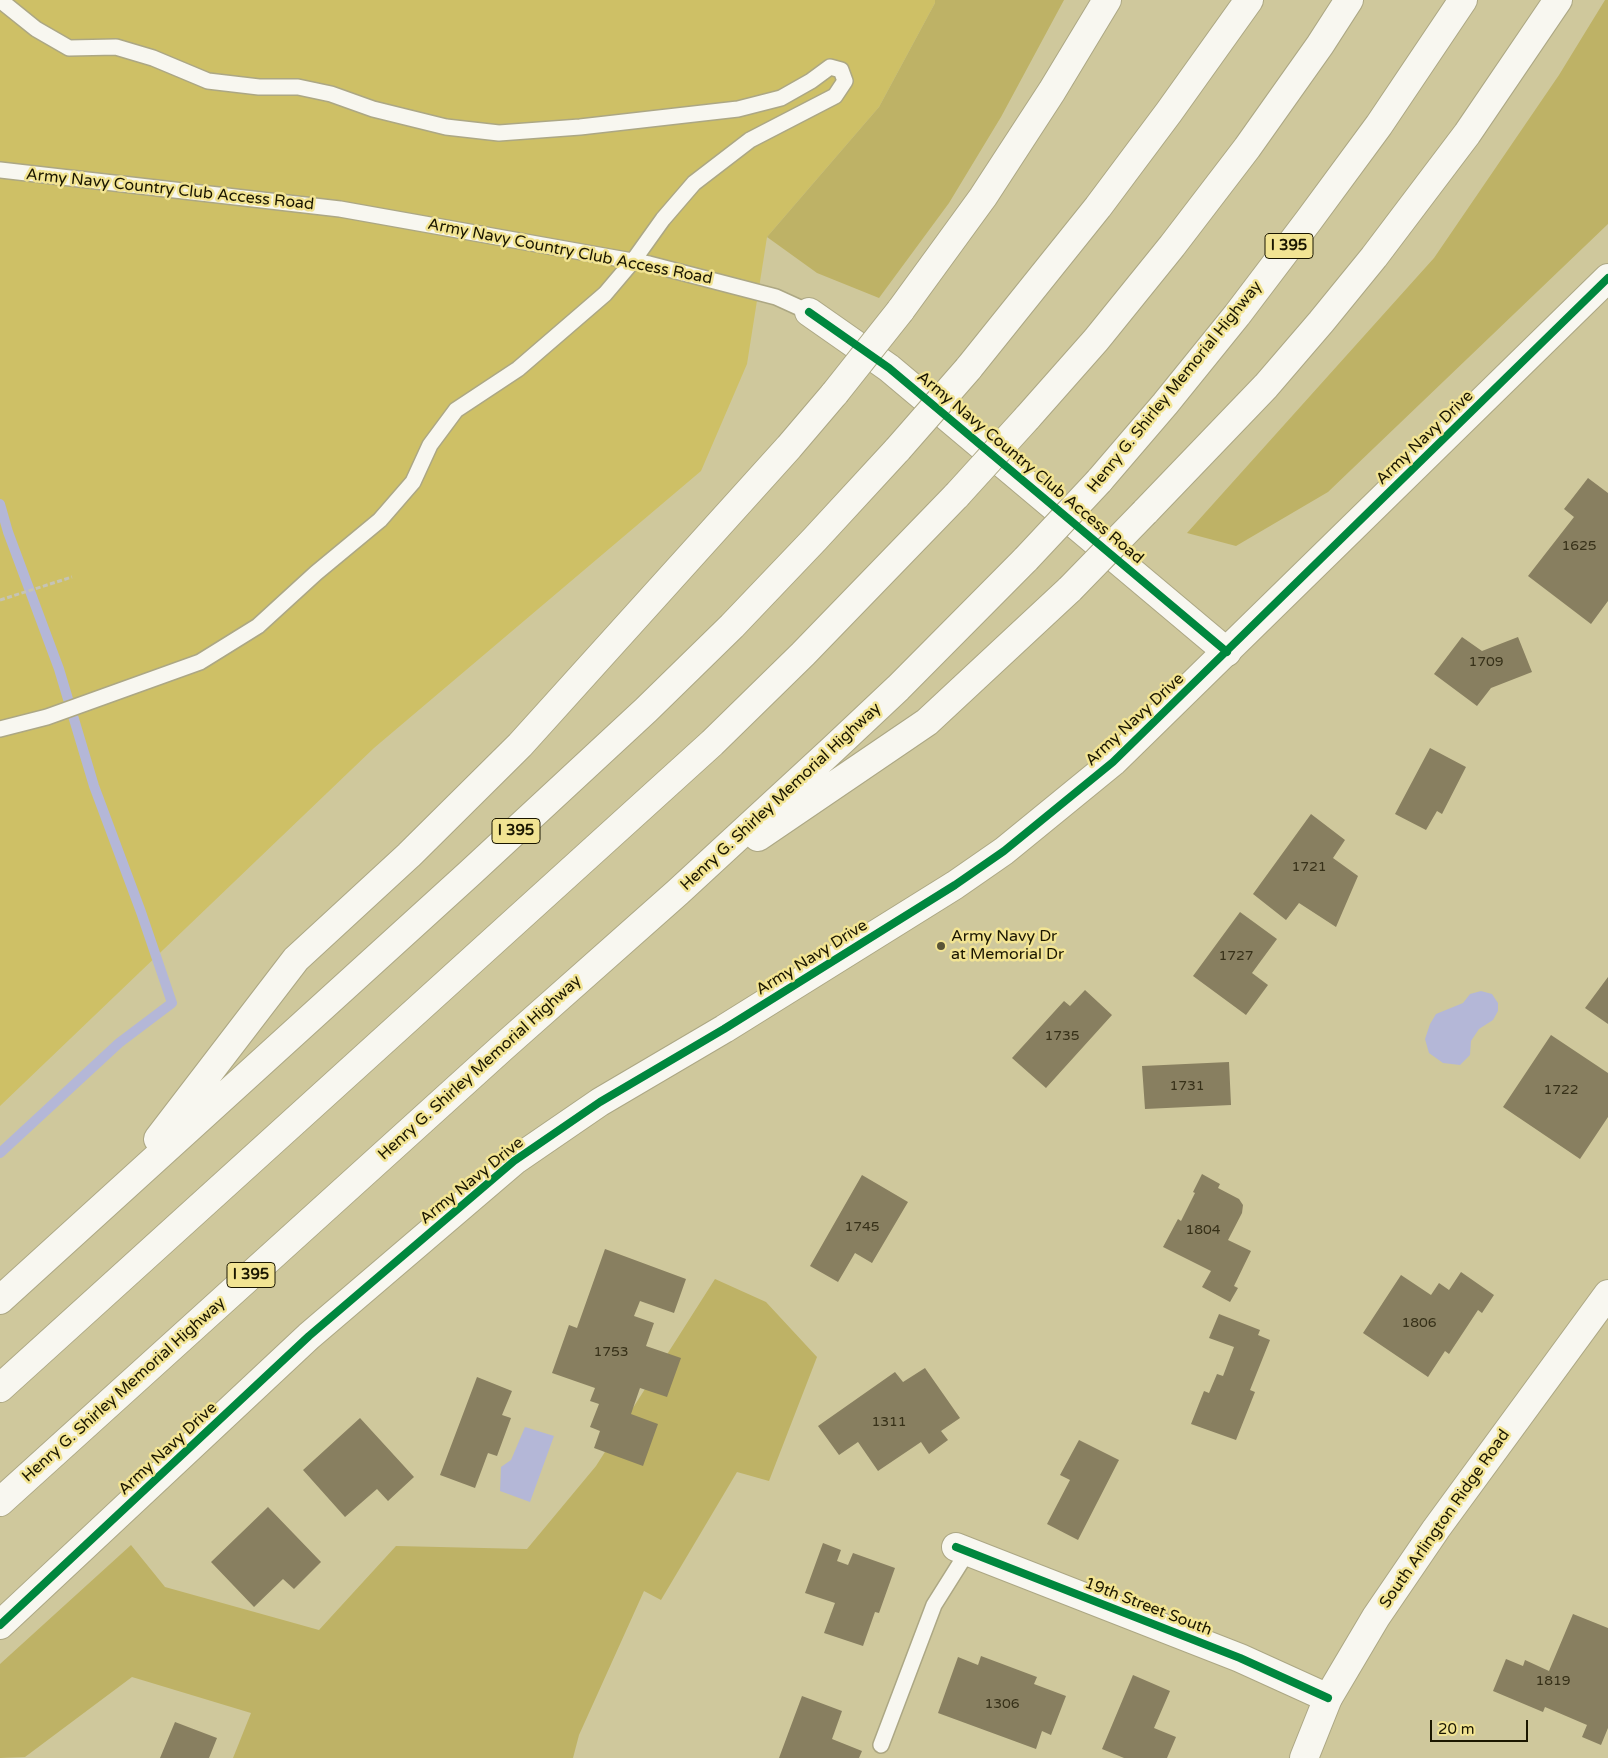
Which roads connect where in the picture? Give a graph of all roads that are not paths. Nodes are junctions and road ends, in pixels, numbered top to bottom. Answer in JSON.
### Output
{"nodes":[{"id":1,"x":0,"y":0,"type":"edge"},
{"id":2,"x":1106,"y":0,"type":"edge"},
{"id":3,"x":1249,"y":0,"type":"edge"},
{"id":4,"x":1349,"y":0,"type":"edge"},
{"id":5,"x":1463,"y":0,"type":"edge"},
{"id":6,"x":1558,"y":0,"type":"edge"},
{"id":7,"x":0,"y":170,"type":"edge"},
{"id":8,"x":633,"y":261,"type":"junction"},
{"id":9,"x":1608,"y":278,"type":"edge"},
{"id":10,"x":809,"y":312,"type":"joint"},
{"id":11,"x":1227,"y":652,"type":"junction"},
{"id":12,"x":0,"y":729,"type":"edge"},
{"id":13,"x":678,"y":892,"type":"junction"},
{"id":14,"x":116,"y":1193,"type":"junction"},
{"id":15,"x":1608,"y":1294,"type":"edge"},
{"id":16,"x":0,"y":1300,"type":"edge"},
{"id":17,"x":0,"y":1388,"type":"edge"},
{"id":18,"x":0,"y":1502,"type":"edge"},
{"id":19,"x":962,"y":1549,"type":"joint"},
{"id":20,"x":0,"y":1625,"type":"edge"},
{"id":21,"x":1328,"y":1698,"type":"junction"},
{"id":22,"x":882,"y":1745,"type":"dead end"},
{"id":23,"x":1304,"y":1758,"type":"edge"}],
"edges":[{"from":1,"to":8,"type":"lane"},
{"from":2,"to":14,"type":"main road","bridge":true},
{"from":3,"to":14,"type":"main road","number":"I 395","bridge":true},
{"from":4,"to":17,"type":"main road","bridge":true},
{"from":5,"to":13,"type":"main road","name":"Henry G. Shirley Memorial Highway","number":"I 395","bridge":true},
{"from":6,"to":13,"type":"main road","bridge":true},
{"from":7,"to":8,"type":"lane","name":"Army Navy Country Club Access Road"},
{"from":8,"to":10,"type":"lane","name":"Army Navy Country Club Access Road"},
{"from":8,"to":12,"type":"lane"},
{"from":9,"to":11,"type":"main road","name":"Army Navy Drive"},
{"from":10,"to":11,"type":"main road","name":"Army Navy Country Club Access Road"},
{"from":11,"to":20,"type":"main road","name":"Army Navy Drive"},
{"from":13,"to":18,"type":"main road","name":"Henry G. Shirley Memorial Highway","number":"I 395"},
{"from":14,"to":16,"type":"main road","number":"I 395"},
{"from":15,"to":21,"type":"main road","name":"South Arlington Ridge Road"},
{"from":19,"to":21,"type":"main road","name":"19th Street South"},
{"from":19,"to":22,"type":"lane"},
{"from":21,"to":23,"type":"main road","name":"South Arlington Ridge Road"}]}
